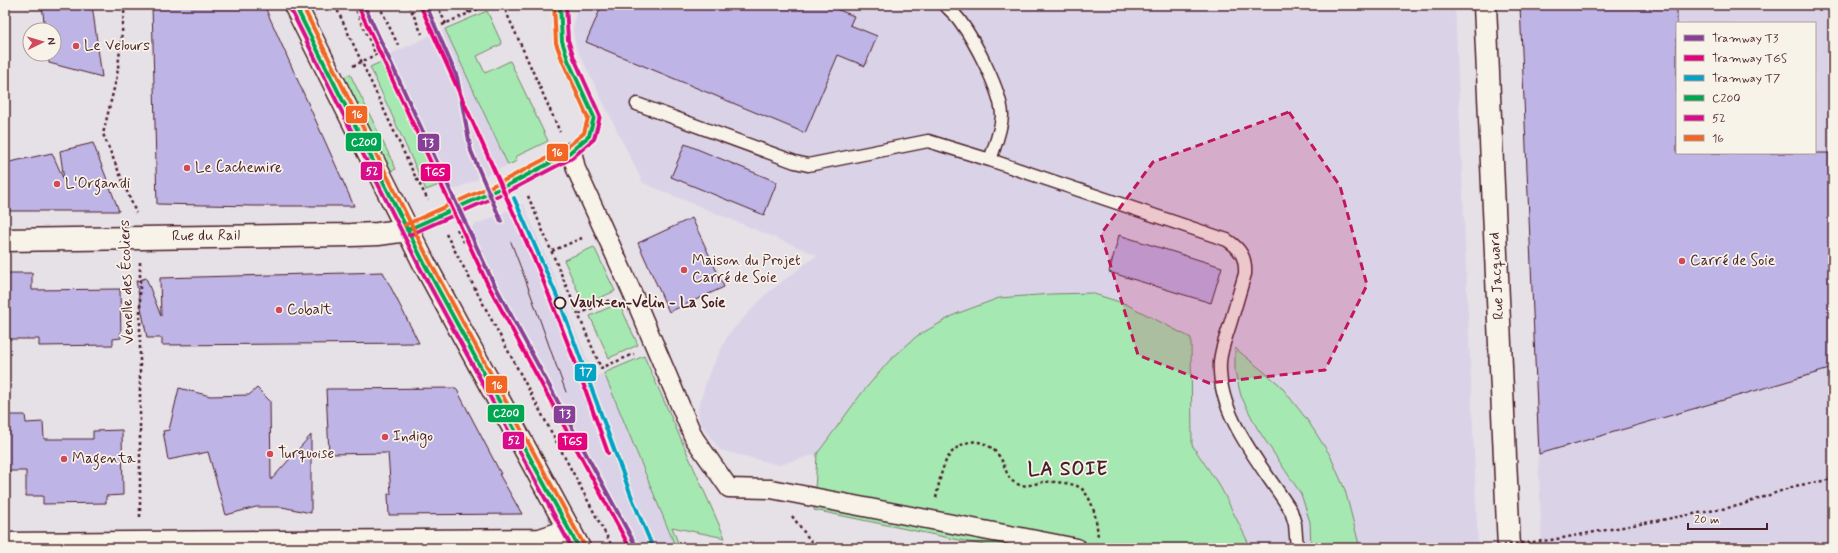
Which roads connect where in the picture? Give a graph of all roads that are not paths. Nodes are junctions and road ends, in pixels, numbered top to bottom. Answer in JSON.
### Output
{"nodes":[{"id":1,"x":296,"y":5,"type":"edge"},
{"id":2,"x":560,"y":5,"type":"edge"},
{"id":3,"x":945,"y":5,"type":"edge"},
{"id":4,"x":1485,"y":5,"type":"edge"},
{"id":5,"x":637,"y":104,"type":"dead end"},
{"id":6,"x":572,"y":151,"type":"junction"},
{"id":7,"x":990,"y":160,"type":"junction"},
{"id":8,"x":407,"y":230,"type":"junction"},
{"id":9,"x":5,"y":240,"type":"edge"},
{"id":10,"x":574,"y":539,"type":"edge"},
{"id":11,"x":5,"y":544,"type":"edge"},
{"id":12,"x":474,"y":544,"type":"edge"},
{"id":13,"x":1077,"y":548,"type":"edge"},
{"id":14,"x":1297,"y":548,"type":"edge"},
{"id":15,"x":1509,"y":548,"type":"edge"}],
"edges":[{"from":1,"to":8,"type":"street"},
{"from":2,"to":6,"type":"lane"},
{"from":3,"to":7,"type":"lane"},
{"from":4,"to":15,"type":"street","name":"Rue Jacquard"},
{"from":5,"to":7,"type":"lane"},
{"from":6,"to":8,"type":"lane"},
{"from":6,"to":13,"type":"street"},
{"from":7,"to":14,"type":"lane"},
{"from":8,"to":9,"type":"street","name":"Rue du Rail"},
{"from":8,"to":10,"type":"street"},
{"from":10,"to":12,"type":"street"},
{"from":11,"to":12,"type":"street"}]}
